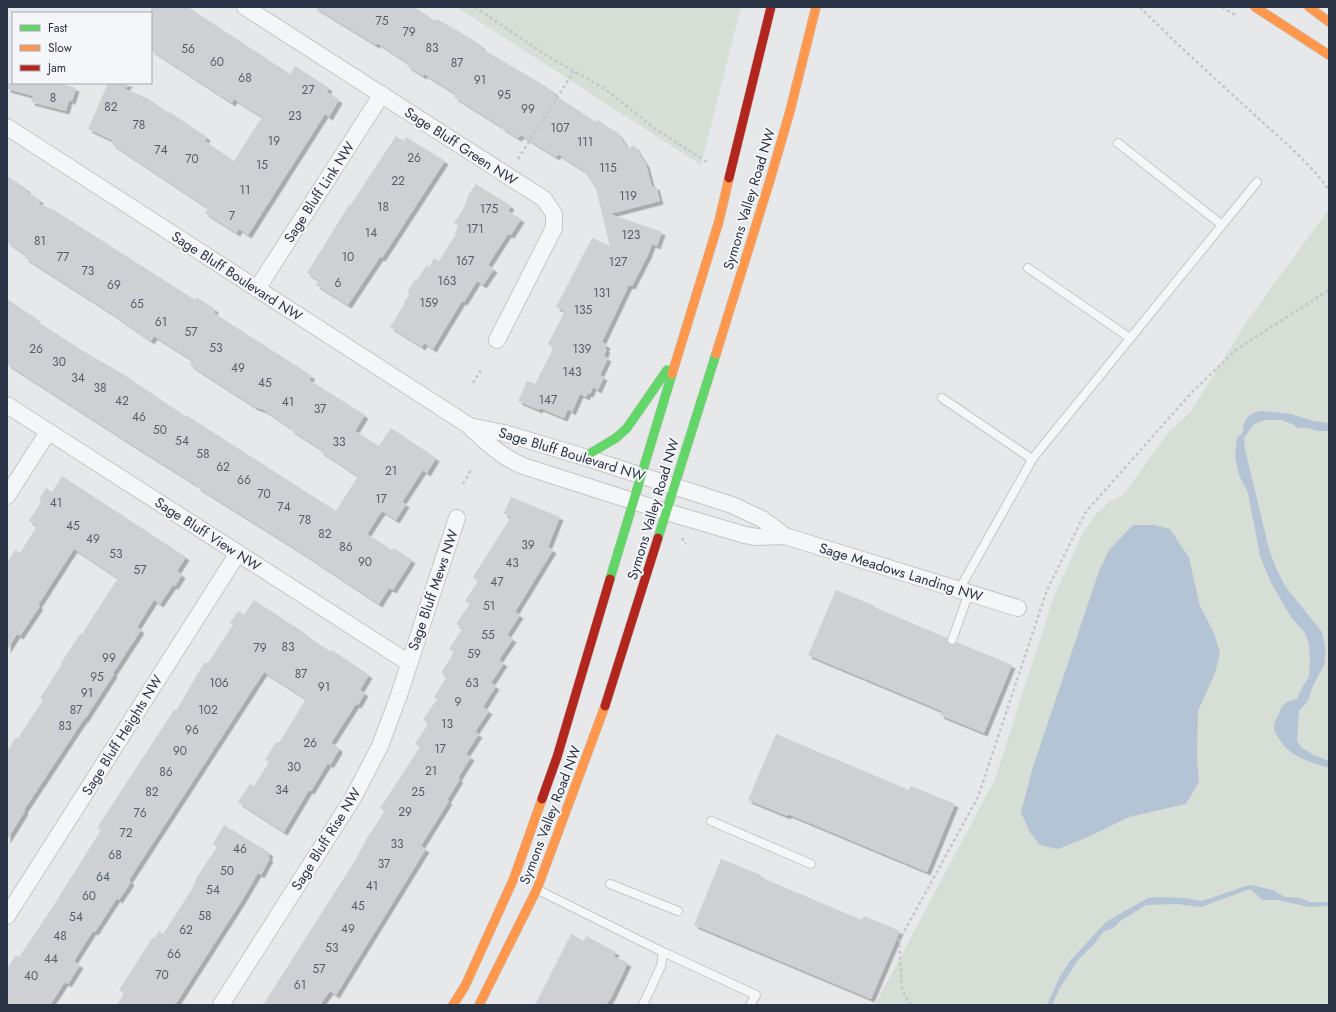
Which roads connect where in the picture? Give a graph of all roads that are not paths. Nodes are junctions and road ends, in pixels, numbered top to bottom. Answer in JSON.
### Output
{"nodes":[{"id":1,"x":245,"y":7,"type":"edge"},
{"id":2,"x":771,"y":7,"type":"edge"},
{"id":3,"x":816,"y":7,"type":"edge"},
{"id":4,"x":1255,"y":7,"type":"edge"},
{"id":5,"x":1309,"y":7,"type":"edge"},
{"id":6,"x":1329,"y":22,"type":"edge"},
{"id":7,"x":1329,"y":55,"type":"edge"},
{"id":8,"x":382,"y":94,"type":"junction"},
{"id":9,"x":7,"y":127,"type":"edge"},
{"id":10,"x":1118,"y":143,"type":"dead end"},
{"id":11,"x":1257,"y":182,"type":"dead end"},
{"id":12,"x":1222,"y":225,"type":"junction"},
{"id":13,"x":1028,"y":268,"type":"dead end"},
{"id":14,"x":257,"y":289,"type":"junction"},
{"id":15,"x":1130,"y":338,"type":"junction"},
{"id":16,"x":497,"y":340,"type":"dead end"},
{"id":17,"x":679,"y":353,"type":"junction"},
{"id":18,"x":942,"y":398,"type":"dead end"},
{"id":19,"x":7,"y":405,"type":"edge"},
{"id":20,"x":468,"y":425,"type":"junction"},
{"id":21,"x":48,"y":432,"type":"junction"},
{"id":22,"x":584,"y":457,"type":"junction"},
{"id":23,"x":1032,"y":459,"type":"junction"},
{"id":24,"x":641,"y":475,"type":"junction"},
{"id":25,"x":675,"y":486,"type":"junction"},
{"id":26,"x":7,"y":496,"type":"edge"},
{"id":27,"x":633,"y":501,"type":"junction"},
{"id":28,"x":667,"y":512,"type":"junction"},
{"id":29,"x":457,"y":518,"type":"dead end"},
{"id":30,"x":784,"y":536,"type":"junction"},
{"id":31,"x":238,"y":553,"type":"junction"},
{"id":32,"x":964,"y":592,"type":"junction"},
{"id":33,"x":1018,"y":608,"type":"dead end"},
{"id":34,"x":952,"y":640,"type":"dead end"},
{"id":35,"x":409,"y":663,"type":"junction"},
{"id":36,"x":711,"y":821,"type":"dead end"},
{"id":37,"x":811,"y":864,"type":"dead end"},
{"id":38,"x":610,"y":884,"type":"dead end"},
{"id":39,"x":537,"y":889,"type":"junction"},
{"id":40,"x":678,"y":911,"type":"dead end"},
{"id":41,"x":7,"y":916,"type":"edge"},
{"id":42,"x":663,"y":952,"type":"junction"},
{"id":43,"x":221,"y":1005,"type":"edge"},
{"id":44,"x":453,"y":1005,"type":"edge"},
{"id":45,"x":479,"y":1005,"type":"edge"},
{"id":46,"x":643,"y":1005,"type":"edge"},
{"id":47,"x":750,"y":1005,"type":"edge"}],
"edges":[{"from":1,"to":8,"type":"street","name":"Sage Bluff Green NW"},
{"from":2,"to":17,"type":"main road","name":"Symons Valley Road NW"},
{"from":3,"to":25,"type":"main road","name":"Symons Valley Road NW"},
{"from":4,"to":7,"type":"main road"},
{"from":5,"to":6,"type":"main road"},
{"from":8,"to":14,"type":"street","name":"Sage Bluff Link NW"},
{"from":8,"to":16,"type":"street","name":"Sage Bluff Green NW"},
{"from":9,"to":14,"type":"street","name":"Sage Bluff Boulevard NW"},
{"from":10,"to":12,"type":"lane"},
{"from":11,"to":12,"type":"lane"},
{"from":12,"to":15,"type":"lane"},
{"from":13,"to":15,"type":"lane"},
{"from":14,"to":20,"type":"street","name":"Sage Bluff Boulevard NW"},
{"from":15,"to":23,"type":"lane"},
{"from":17,"to":22,"type":"main road"},
{"from":17,"to":24,"type":"main road","name":"Symons Valley Road NW"},
{"from":18,"to":23,"type":"lane"},
{"from":19,"to":21,"type":"street","name":"Sage Bluff View NW"},
{"from":20,"to":22,"type":"street","name":"Sage Bluff Boulevard NW"},
{"from":20,"to":27,"type":"street","name":"Sage Bluff Boulevard NW"},
{"from":21,"to":26,"type":"street"},
{"from":21,"to":31,"type":"street","name":"Sage Bluff View NW"},
{"from":22,"to":24,"type":"street","name":"Sage Bluff Boulevard NW"},
{"from":23,"to":32,"type":"lane"},
{"from":24,"to":25,"type":"street","name":"Sage Bluff Boulevard NW"},
{"from":24,"to":27,"type":"main road","name":"Symons Valley Road NW"},
{"from":25,"to":28,"type":"main road","name":"Symons Valley Road NW"},
{"from":25,"to":30,"type":"street","name":"Sage Meadows Landing NW"},
{"from":27,"to":28,"type":"street","name":"Sage Bluff Boulevard NW"},
{"from":27,"to":44,"type":"main road","name":"Symons Valley Road NW"},
{"from":28,"to":30,"type":"street","name":"Sage Meadows Landing NW"},
{"from":28,"to":39,"type":"main road","name":"Symons Valley Road NW"},
{"from":29,"to":35,"type":"street","name":"Sage Bluff Mews NW"},
{"from":30,"to":32,"type":"street","name":"Sage Meadows Landing NW"},
{"from":31,"to":35,"type":"street","name":"Sage Bluff View NW"},
{"from":31,"to":41,"type":"street","name":"Sage Bluff Heights NW"},
{"from":32,"to":33,"type":"street","name":"Sage Meadows Landing NW"},
{"from":32,"to":34,"type":"lane"},
{"from":35,"to":43,"type":"street","name":"Sage Bluff Rise NW"},
{"from":36,"to":37,"type":"lane"},
{"from":38,"to":40,"type":"lane"},
{"from":39,"to":42,"type":"lane"},
{"from":39,"to":45,"type":"main road","name":"Symons Valley Road NW"},
{"from":42,"to":46,"type":"lane"},
{"from":42,"to":47,"type":"lane"}]}
